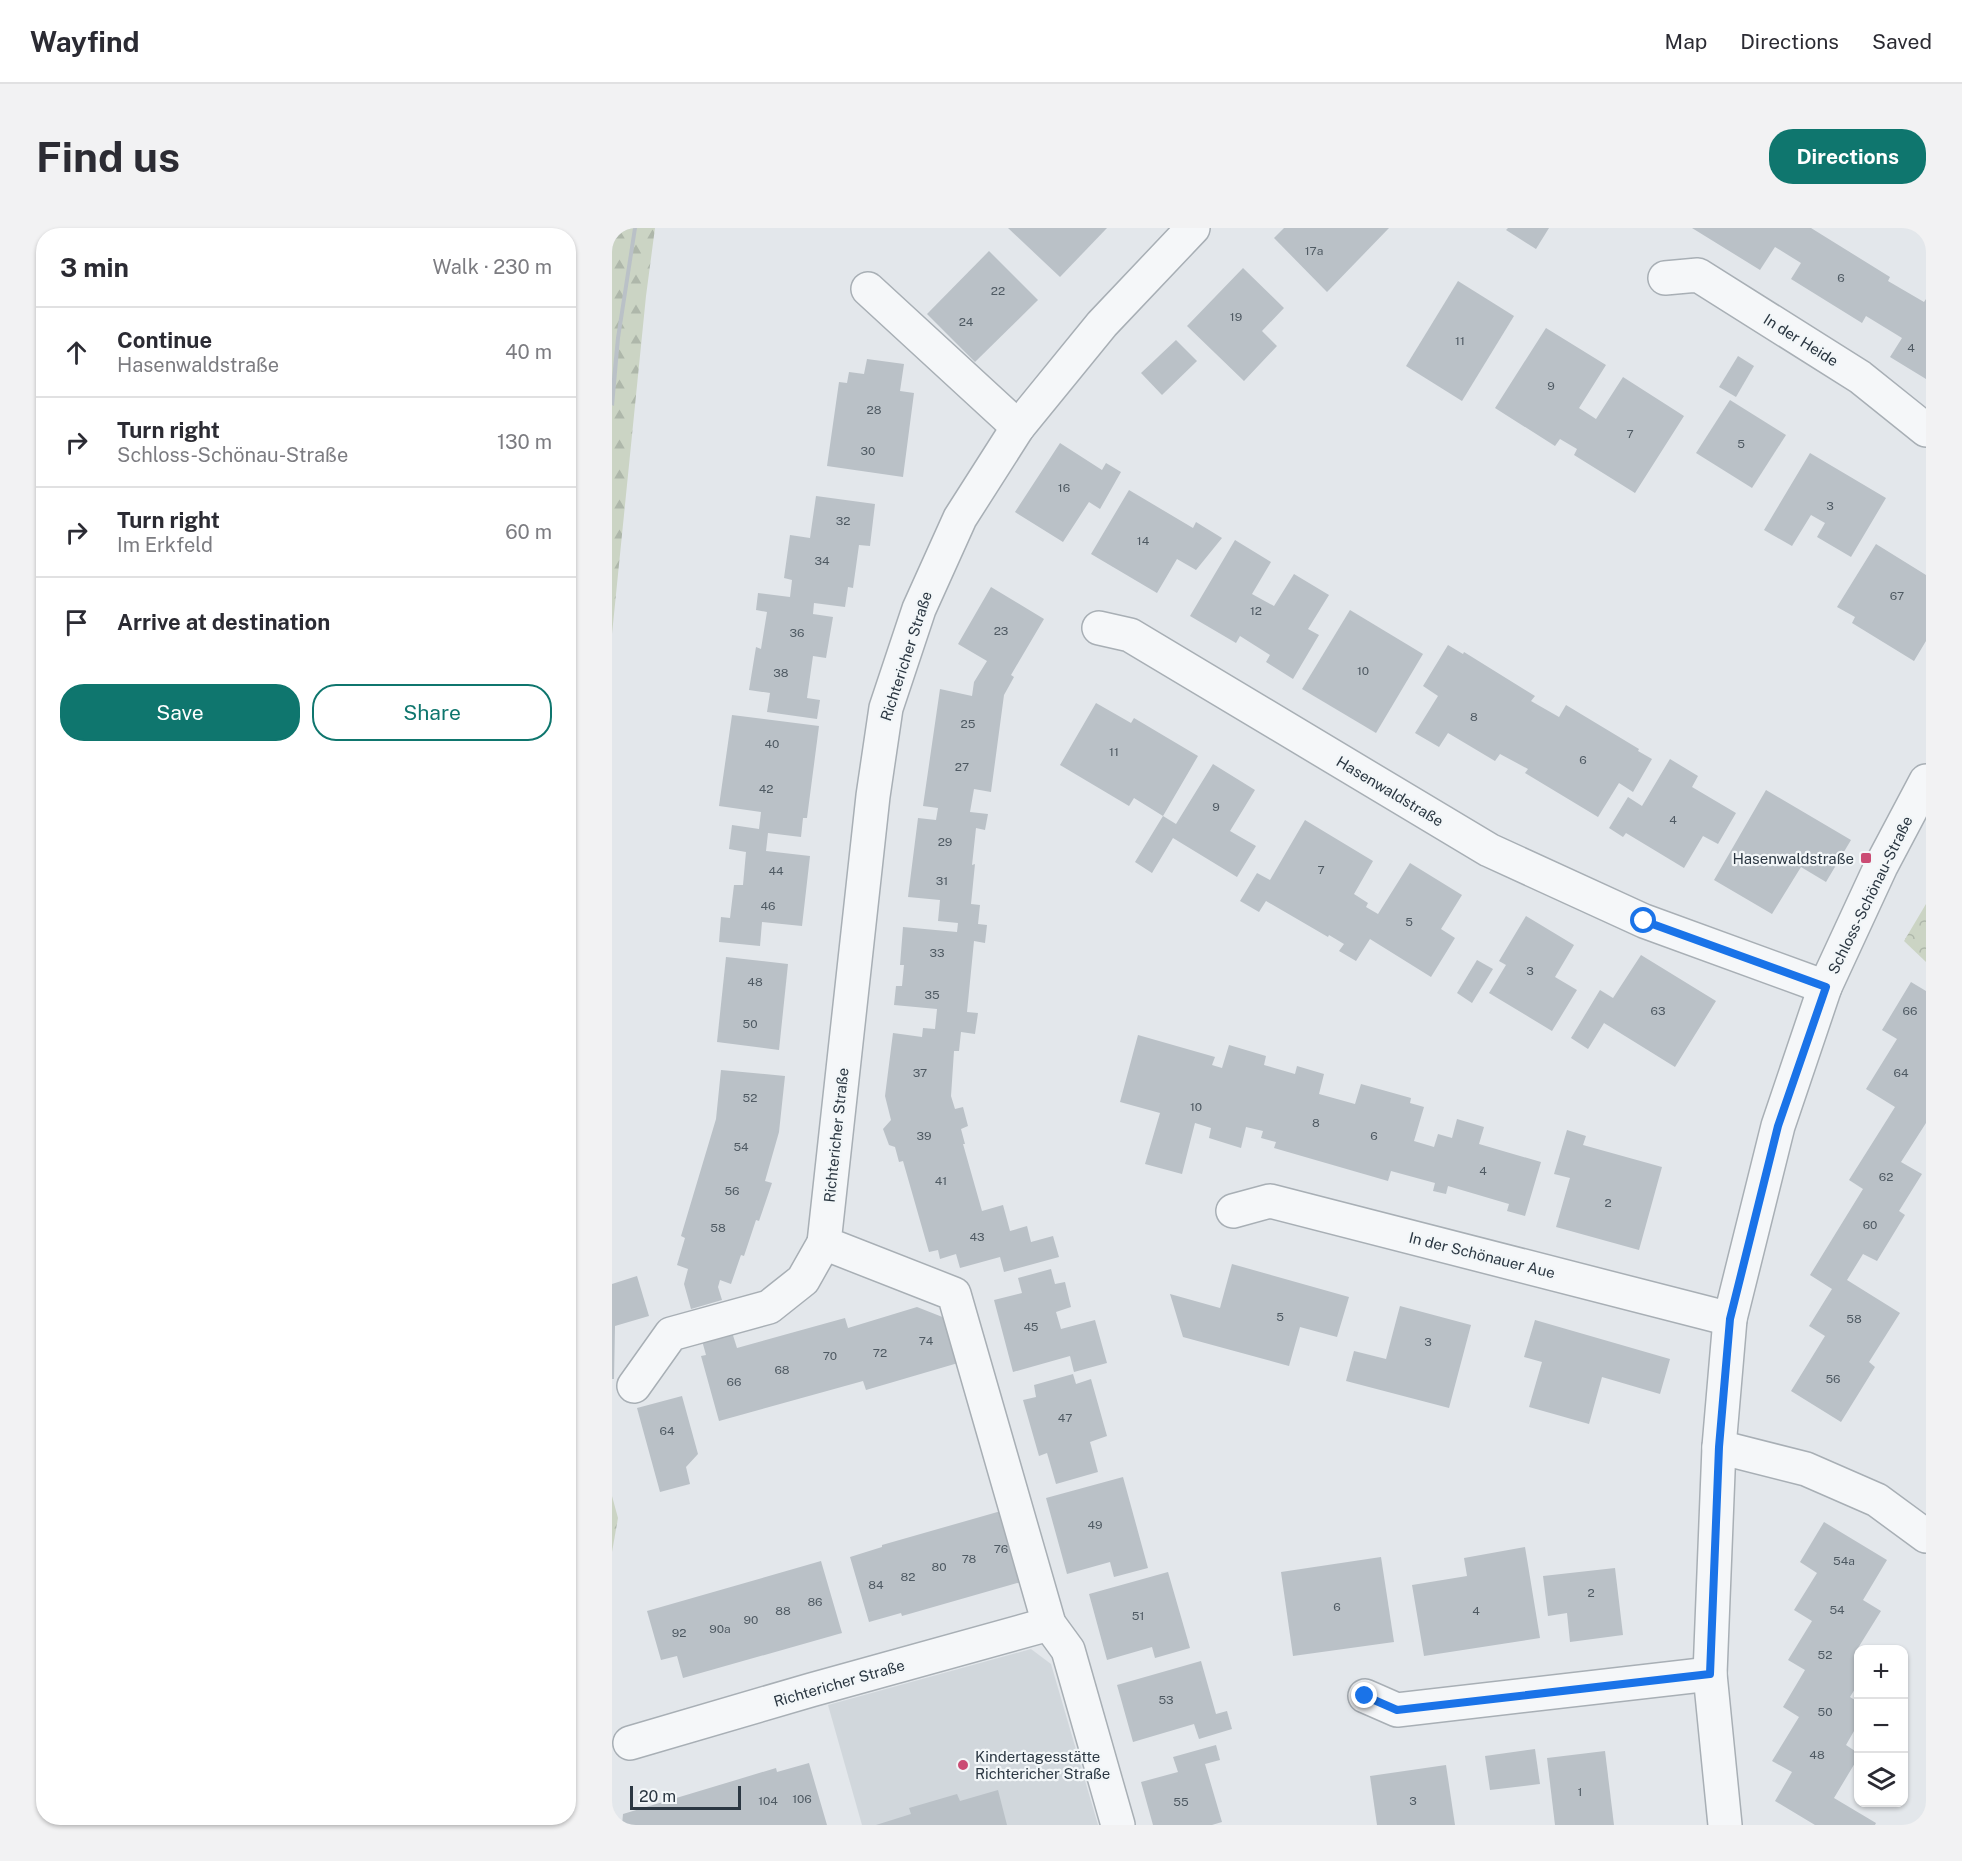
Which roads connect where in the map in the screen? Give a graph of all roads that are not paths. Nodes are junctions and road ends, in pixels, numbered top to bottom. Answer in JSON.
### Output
{"nodes":[{"id":1,"x":1193,"y":228,"type":"edge"},
{"id":2,"x":1665,"y":278,"type":"dead end"},
{"id":3,"x":867,"y":289,"type":"dead end"},
{"id":4,"x":1018,"y":427,"type":"junction"},
{"id":5,"x":1926,"y":430,"type":"edge"},
{"id":6,"x":1099,"y":628,"type":"dead end"},
{"id":7,"x":1926,"y":781,"type":"edge"},
{"id":8,"x":1826,"y":987,"type":"junction"},
{"id":9,"x":1233,"y":1211,"type":"dead end"},
{"id":10,"x":824,"y":1243,"type":"junction"},
{"id":11,"x":1730,"y":1319,"type":"junction"},
{"id":12,"x":634,"y":1386,"type":"dead end"},
{"id":13,"x":1719,"y":1447,"type":"junction"},
{"id":14,"x":1926,"y":1536,"type":"edge"},
{"id":15,"x":1049,"y":1624,"type":"junction"},
{"id":16,"x":1710,"y":1674,"type":"junction"},
{"id":17,"x":1365,"y":1696,"type":"dead end"},
{"id":18,"x":630,"y":1743,"type":"dead end"},
{"id":19,"x":1118,"y":1825,"type":"edge"},
{"id":20,"x":1725,"y":1825,"type":"edge"}],
"edges":[{"from":1,"to":4,"type":"street","name":"Richtericher Straße"},
{"from":2,"to":5,"type":"street","name":"In der Heide"},
{"from":3,"to":4,"type":"street"},
{"from":4,"to":10,"type":"street","name":"Richtericher Straße"},
{"from":6,"to":8,"type":"street","name":"Hasenwaldstraße"},
{"from":7,"to":8,"type":"street","name":"Schloss-Schönau-Straße"},
{"from":8,"to":11,"type":"street","name":"Schloss-Schönau-Straße"},
{"from":9,"to":11,"type":"street","name":"In der Schönauer Aue"},
{"from":10,"to":12,"type":"street","name":"Richtericher Straße"},
{"from":10,"to":15,"type":"street"},
{"from":11,"to":13,"type":"street","name":"Schloss-Schönau-Straße"},
{"from":13,"to":14,"type":"street"},
{"from":13,"to":16,"type":"street","name":"Schloss-Schönau-Straße"},
{"from":15,"to":18,"type":"street","name":"Richtericher Straße"},
{"from":15,"to":19,"type":"street"},
{"from":16,"to":17,"type":"street"},
{"from":16,"to":20,"type":"street","name":"Schloss-Schönau-Straße"}]}
